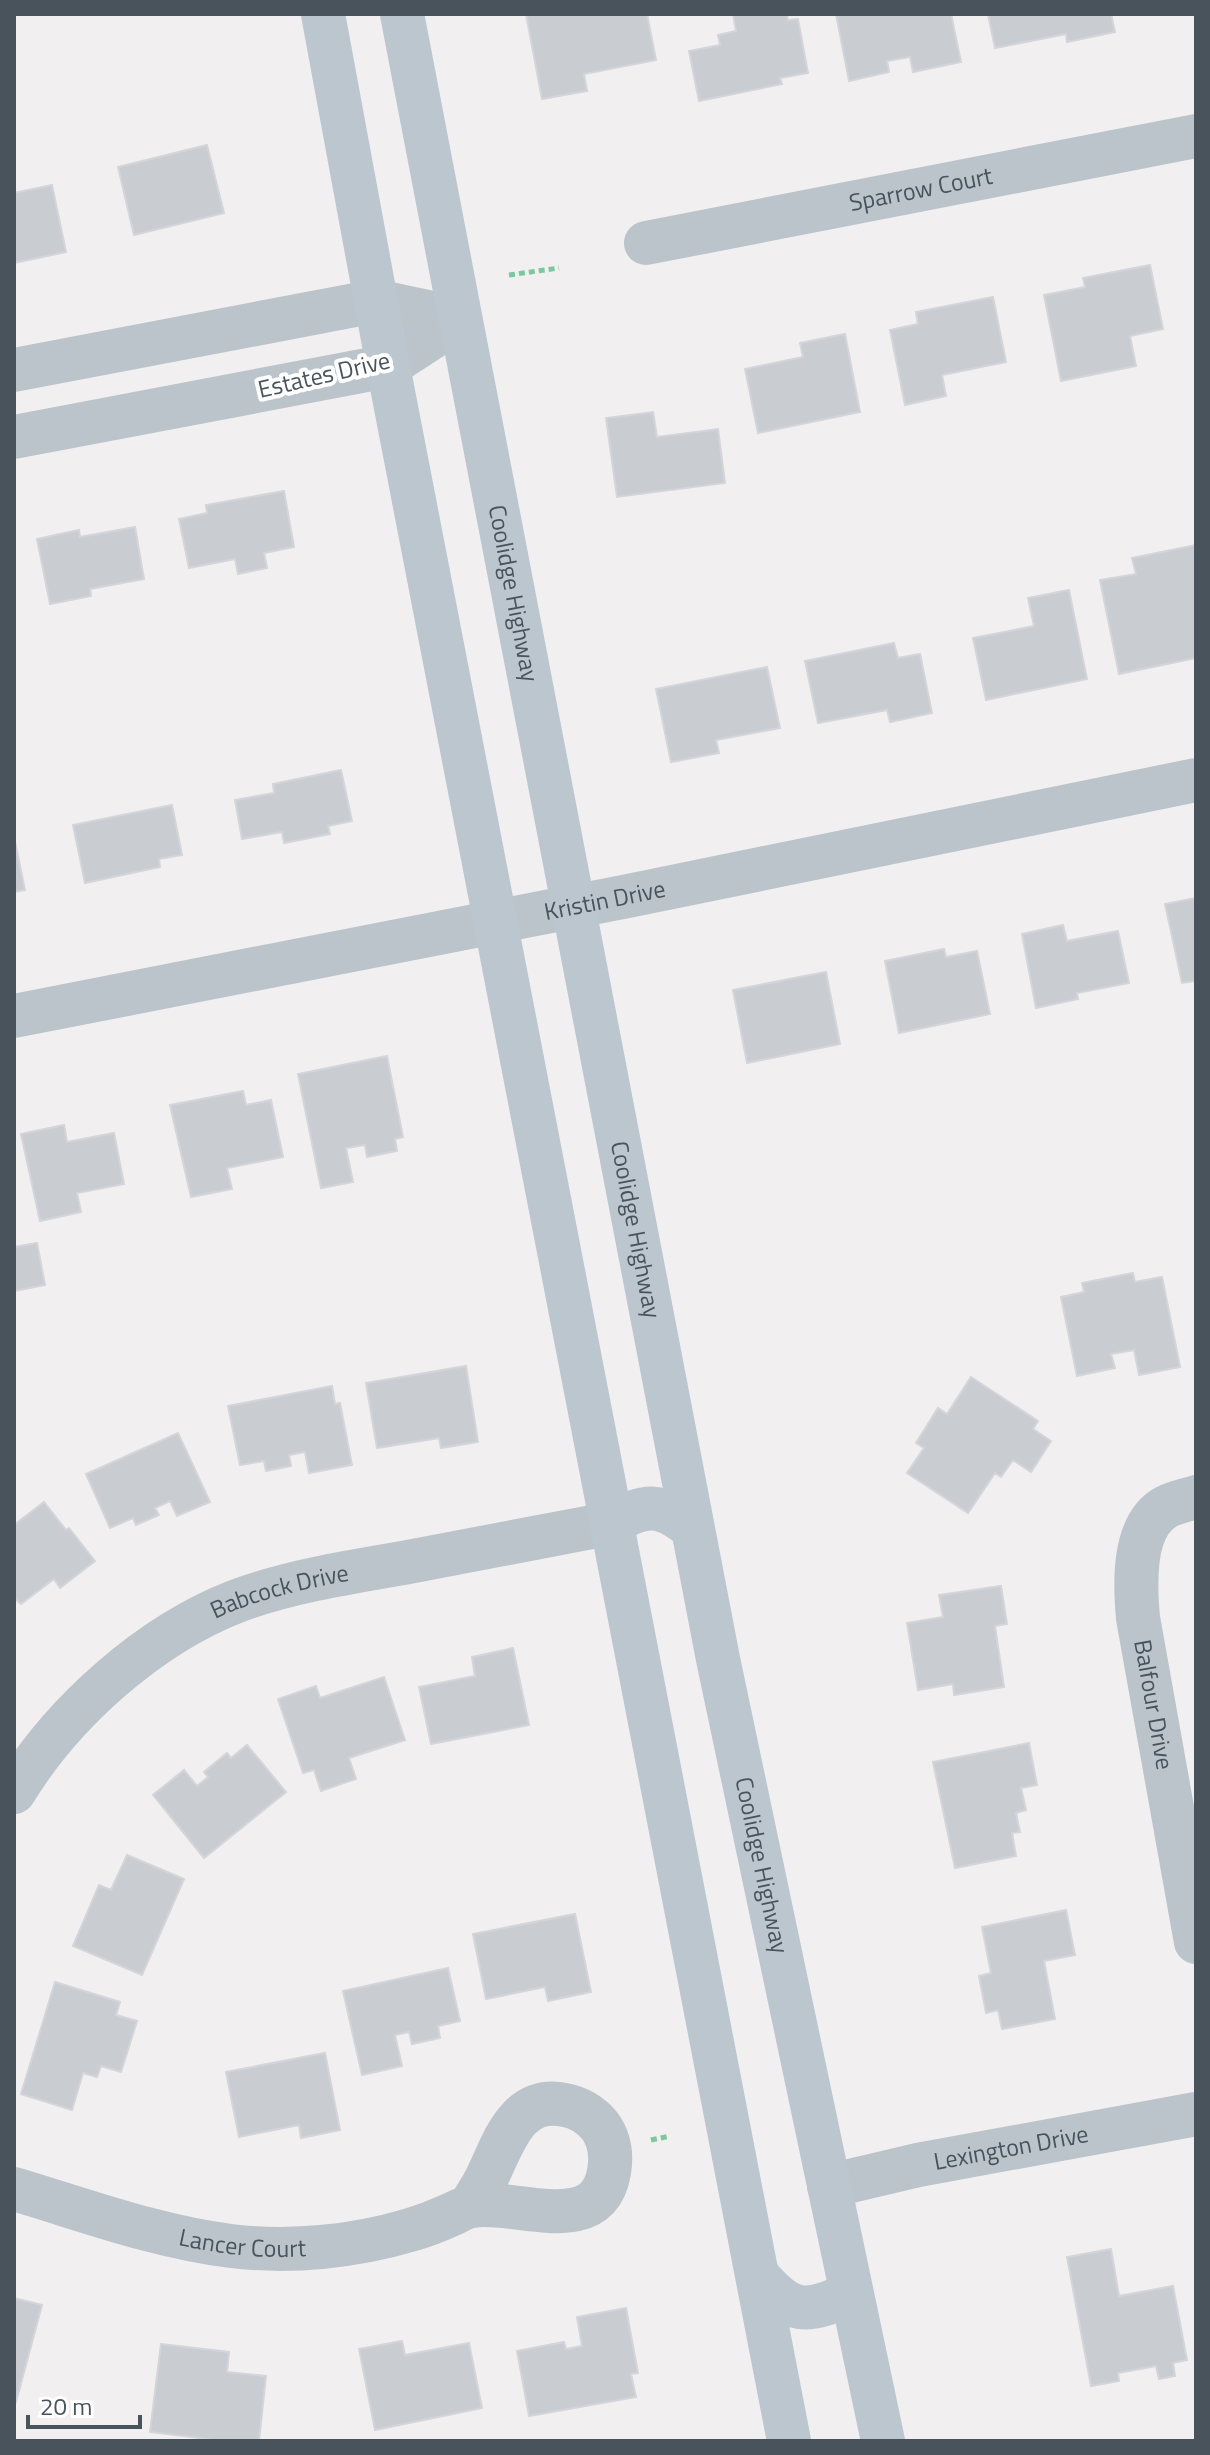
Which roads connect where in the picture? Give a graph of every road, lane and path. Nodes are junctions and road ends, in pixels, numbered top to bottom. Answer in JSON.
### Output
{"nodes":[{"id":1,"x":323,"y":14,"type":"edge"},
{"id":2,"x":402,"y":14,"type":"edge"},
{"id":3,"x":1196,"y":136,"type":"edge"},
{"id":4,"x":646,"y":243,"type":"dead end"},
{"id":5,"x":559,"y":268,"type":"dead end"},
{"id":6,"x":509,"y":275,"type":"dead end"},
{"id":7,"x":376,"y":301,"type":"junction"},
{"id":8,"x":460,"y":319,"type":"junction"},
{"id":9,"x":388,"y":366,"type":"junction"},
{"id":10,"x":14,"y":370,"type":"edge"},
{"id":11,"x":14,"y":437,"type":"edge"},
{"id":12,"x":1196,"y":780,"type":"edge"},
{"id":13,"x":572,"y":906,"type":"junction"},
{"id":14,"x":496,"y":922,"type":"junction"},
{"id":15,"x":14,"y":1016,"type":"edge"},
{"id":16,"x":1196,"y":1497,"type":"edge"},
{"id":17,"x":613,"y":1523,"type":"junction"},
{"id":18,"x":692,"y":1528,"type":"junction"},
{"id":19,"x":14,"y":1792,"type":"edge"},
{"id":20,"x":1196,"y":1942,"type":"edge"},
{"id":21,"x":1196,"y":2114,"type":"edge"},
{"id":22,"x":670,"y":2136,"type":"dead end"},
{"id":23,"x":651,"y":2140,"type":"dead end"},
{"id":24,"x":829,"y":2186,"type":"junction"},
{"id":25,"x":14,"y":2189,"type":"edge"},
{"id":26,"x":470,"y":2206,"type":"dead end"},
{"id":27,"x":758,"y":2276,"type":"junction"},
{"id":28,"x":851,"y":2293,"type":"junction"},
{"id":29,"x":789,"y":2441,"type":"edge"},
{"id":30,"x":883,"y":2441,"type":"edge"}],
"edges":[{"from":1,"to":7,"type":"main road"},
{"from":2,"to":8,"type":"main road","name":"Coolidge Highway"},
{"from":3,"to":4,"type":"street","name":"Sparrow Court"},
{"from":5,"to":6,"type":"path"},
{"from":7,"to":8,"type":"street"},
{"from":7,"to":9,"type":"main road"},
{"from":7,"to":10,"type":"street"},
{"from":8,"to":9,"type":"street","name":"Estates Drive"},
{"from":8,"to":13,"type":"main road","name":"Coolidge Highway"},
{"from":9,"to":11,"type":"street","name":"Estates Drive"},
{"from":9,"to":14,"type":"main road"},
{"from":12,"to":13,"type":"street","name":"Kristin Drive"},
{"from":13,"to":14,"type":"street","name":"Kristin Drive"},
{"from":13,"to":18,"type":"main road","name":"Coolidge Highway"},
{"from":14,"to":15,"type":"street","name":"Kristin Drive"},
{"from":14,"to":17,"type":"main road"},
{"from":16,"to":20,"type":"street","name":"Balfour Drive"},
{"from":17,"to":18,"type":"main road"},
{"from":17,"to":19,"type":"street","name":"Babcock Drive"},
{"from":17,"to":27,"type":"main road"},
{"from":18,"to":24,"type":"main road","name":"Coolidge Highway"},
{"from":21,"to":24,"type":"street","name":"Lexington Drive"},
{"from":22,"to":23,"type":"path"},
{"from":24,"to":28,"type":"main road","name":"Coolidge Highway"},
{"from":25,"to":26,"type":"street","name":"Lancer Court"},
{"from":27,"to":28,"type":"main road"},
{"from":27,"to":29,"type":"main road"},
{"from":28,"to":30,"type":"main road","name":"Coolidge Highway"}]}
